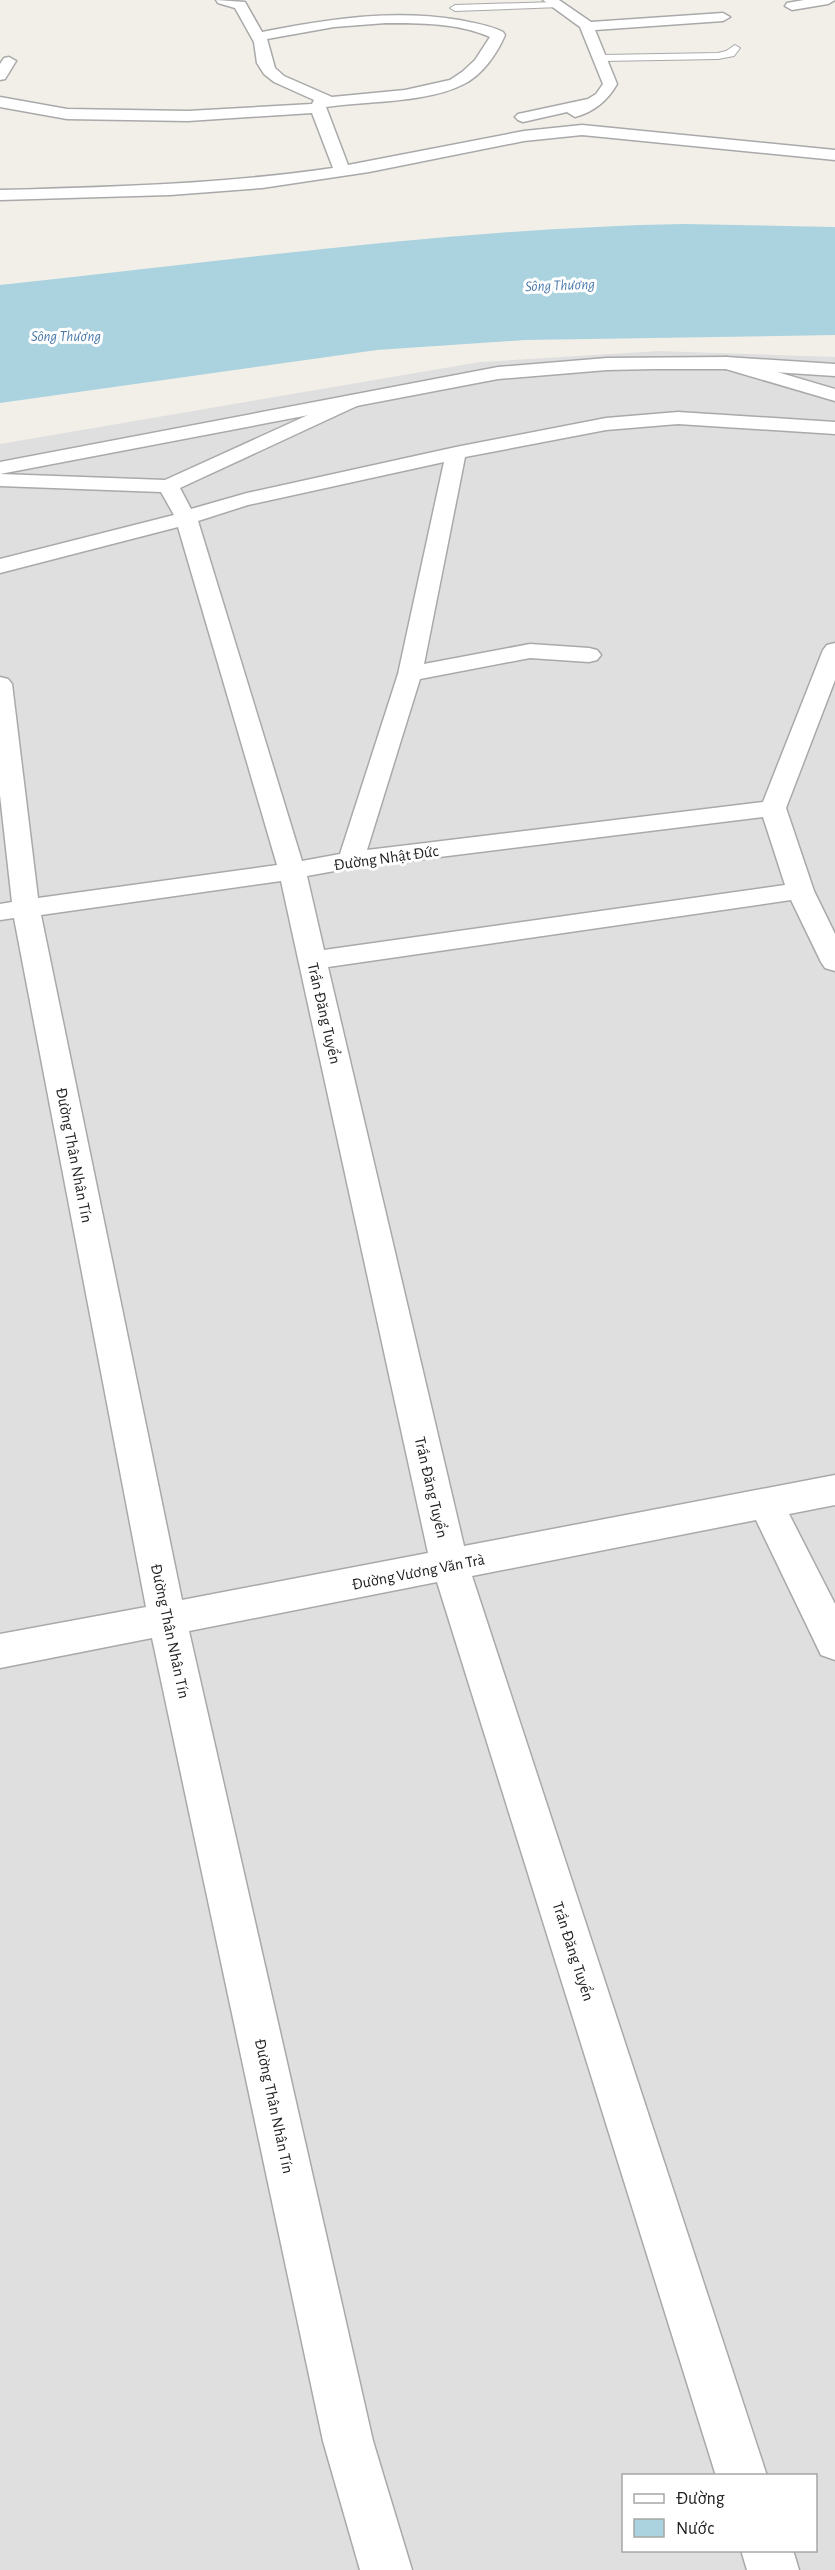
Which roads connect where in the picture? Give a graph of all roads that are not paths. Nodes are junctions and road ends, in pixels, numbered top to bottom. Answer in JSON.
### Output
{"nodes":[{"id":1,"x":223,"y":0,"type":"edge"},
{"id":2,"x":828,"y":0,"type":"edge"},
{"id":3,"x":553,"y":3,"type":"edge"},
{"id":4,"x":792,"y":6,"type":"dead end"},
{"id":5,"x":455,"y":8,"type":"dead end"},
{"id":6,"x":723,"y":17,"type":"dead end"},
{"id":7,"x":587,"y":26,"type":"junction"},
{"id":8,"x":258,"y":37,"type":"junction"},
{"id":9,"x":735,"y":48,"type":"dead end"},
{"id":10,"x":602,"y":57,"type":"junction"},
{"id":11,"x":9,"y":61,"type":"dead end"},
{"id":12,"x":0,"y":76,"type":"edge"},
{"id":13,"x":0,"y":102,"type":"edge"},
{"id":14,"x":594,"y":102,"type":"junction"},
{"id":15,"x":324,"y":104,"type":"junction"},
{"id":16,"x":506,"y":120,"type":"dead end"},
{"id":17,"x":494,"y":141,"type":"junction"},
{"id":18,"x":413,"y":143,"type":"dead end"},
{"id":19,"x":835,"y":155,"type":"edge"},
{"id":20,"x":340,"y":167,"type":"junction"},
{"id":21,"x":0,"y":195,"type":"edge"},
{"id":22,"x":726,"y":363,"type":"junction"},
{"id":23,"x":835,"y":370,"type":"edge"},
{"id":24,"x":835,"y":395,"type":"edge"},
{"id":25,"x":352,"y":401,"type":"junction"},
{"id":26,"x":835,"y":428,"type":"edge"},
{"id":27,"x":456,"y":453,"type":"junction"},
{"id":28,"x":0,"y":468,"type":"edge"},
{"id":29,"x":0,"y":480,"type":"edge"},
{"id":30,"x":0,"y":496,"type":"edge"},
{"id":31,"x":176,"y":501,"type":"junction"},
{"id":32,"x":0,"y":566,"type":"edge"},
{"id":33,"x":835,"y":650,"type":"edge"},
{"id":34,"x":589,"y":656,"type":"dead end"},
{"id":35,"x":410,"y":674,"type":"junction"},
{"id":36,"x":0,"y":684,"type":"edge"},
{"id":37,"x":773,"y":808,"type":"junction"},
{"id":38,"x":351,"y":860,"type":"junction"},
{"id":39,"x":292,"y":871,"type":"junction"},
{"id":40,"x":800,"y":891,"type":"junction"},
{"id":41,"x":13,"y":911,"type":"edge"},
{"id":42,"x":313,"y":960,"type":"junction"},
{"id":43,"x":835,"y":962,"type":"edge"},
{"id":44,"x":835,"y":1490,"type":"edge"},
{"id":45,"x":765,"y":1502,"type":"junction"},
{"id":46,"x":450,"y":1566,"type":"junction"},
{"id":47,"x":167,"y":1618,"type":"junction"},
{"id":48,"x":835,"y":1643,"type":"edge"},
{"id":49,"x":0,"y":1651,"type":"edge"},
{"id":50,"x":742,"y":2474,"type":"edge"},
{"id":51,"x":767,"y":2552,"type":"edge"},
{"id":52,"x":386,"y":2570,"type":"edge"},
{"id":53,"x":773,"y":2570,"type":"edge"}],
"edges":[{"from":1,"to":8,"type":"street"},
{"from":2,"to":4,"type":"street"},
{"from":3,"to":5,"type":"lane"},
{"from":3,"to":7,"type":"street"},
{"from":6,"to":7,"type":"street"},
{"from":7,"to":10,"type":"street"},
{"from":8,"to":15,"type":"street"},
{"from":8,"to":15,"type":"street"},
{"from":9,"to":10,"type":"lane"},
{"from":10,"to":14,"type":"street"},
{"from":11,"to":12,"type":"street"},
{"from":13,"to":15,"type":"street"},
{"from":14,"to":16,"type":"street"},
{"from":14,"to":17,"type":"street"},
{"from":15,"to":20,"type":"street"},
{"from":17,"to":19,"type":"street"},
{"from":17,"to":20,"type":"street"},
{"from":18,"to":20,"type":"street"},
{"from":20,"to":21,"type":"street"},
{"from":22,"to":23,"type":"street"},
{"from":22,"to":24,"type":"street"},
{"from":22,"to":25,"type":"street"},
{"from":25,"to":28,"type":"street"},
{"from":25,"to":31,"type":"street"},
{"from":26,"to":27,"type":"street"},
{"from":27,"to":31,"type":"street"},
{"from":27,"to":35,"type":"street"},
{"from":29,"to":31,"type":"street"},
{"from":30,"to":31,"type":"street"},
{"from":31,"to":32,"type":"street"},
{"from":31,"to":39,"type":"street","name":"Trần Đăng Tuyển"},
{"from":33,"to":37,"type":"street"},
{"from":34,"to":35,"type":"street"},
{"from":35,"to":38,"type":"street"},
{"from":36,"to":41,"type":"street","name":"Đường Thân Nhân Tín"},
{"from":37,"to":38,"type":"street","name":"Đường Nhật Đức"},
{"from":37,"to":40,"type":"street"},
{"from":38,"to":39,"type":"street","name":"Đường Nhật Đức"},
{"from":39,"to":41,"type":"street","name":"Đường Nhật Đức"},
{"from":39,"to":42,"type":"street","name":"Trần Đăng Tuyển"},
{"from":40,"to":42,"type":"street"},
{"from":40,"to":43,"type":"street"},
{"from":41,"to":47,"type":"street","name":"Đường Thân Nhân Tín"},
{"from":42,"to":46,"type":"street","name":"Trần Đăng Tuyển"},
{"from":44,"to":45,"type":"street","name":"Đường Vương Văn Trà"},
{"from":45,"to":46,"type":"street","name":"Đường Vương Văn Trà"},
{"from":45,"to":48,"type":"street"},
{"from":46,"to":47,"type":"street","name":"Đường Vương Văn Trà"},
{"from":46,"to":50,"type":"street","name":"Trần Đăng Tuyển"},
{"from":47,"to":49,"type":"street","name":"Đường Vương Văn Trà"},
{"from":47,"to":52,"type":"street","name":"Đường Thân Nhân Tín"},
{"from":51,"to":53,"type":"street"}]}
